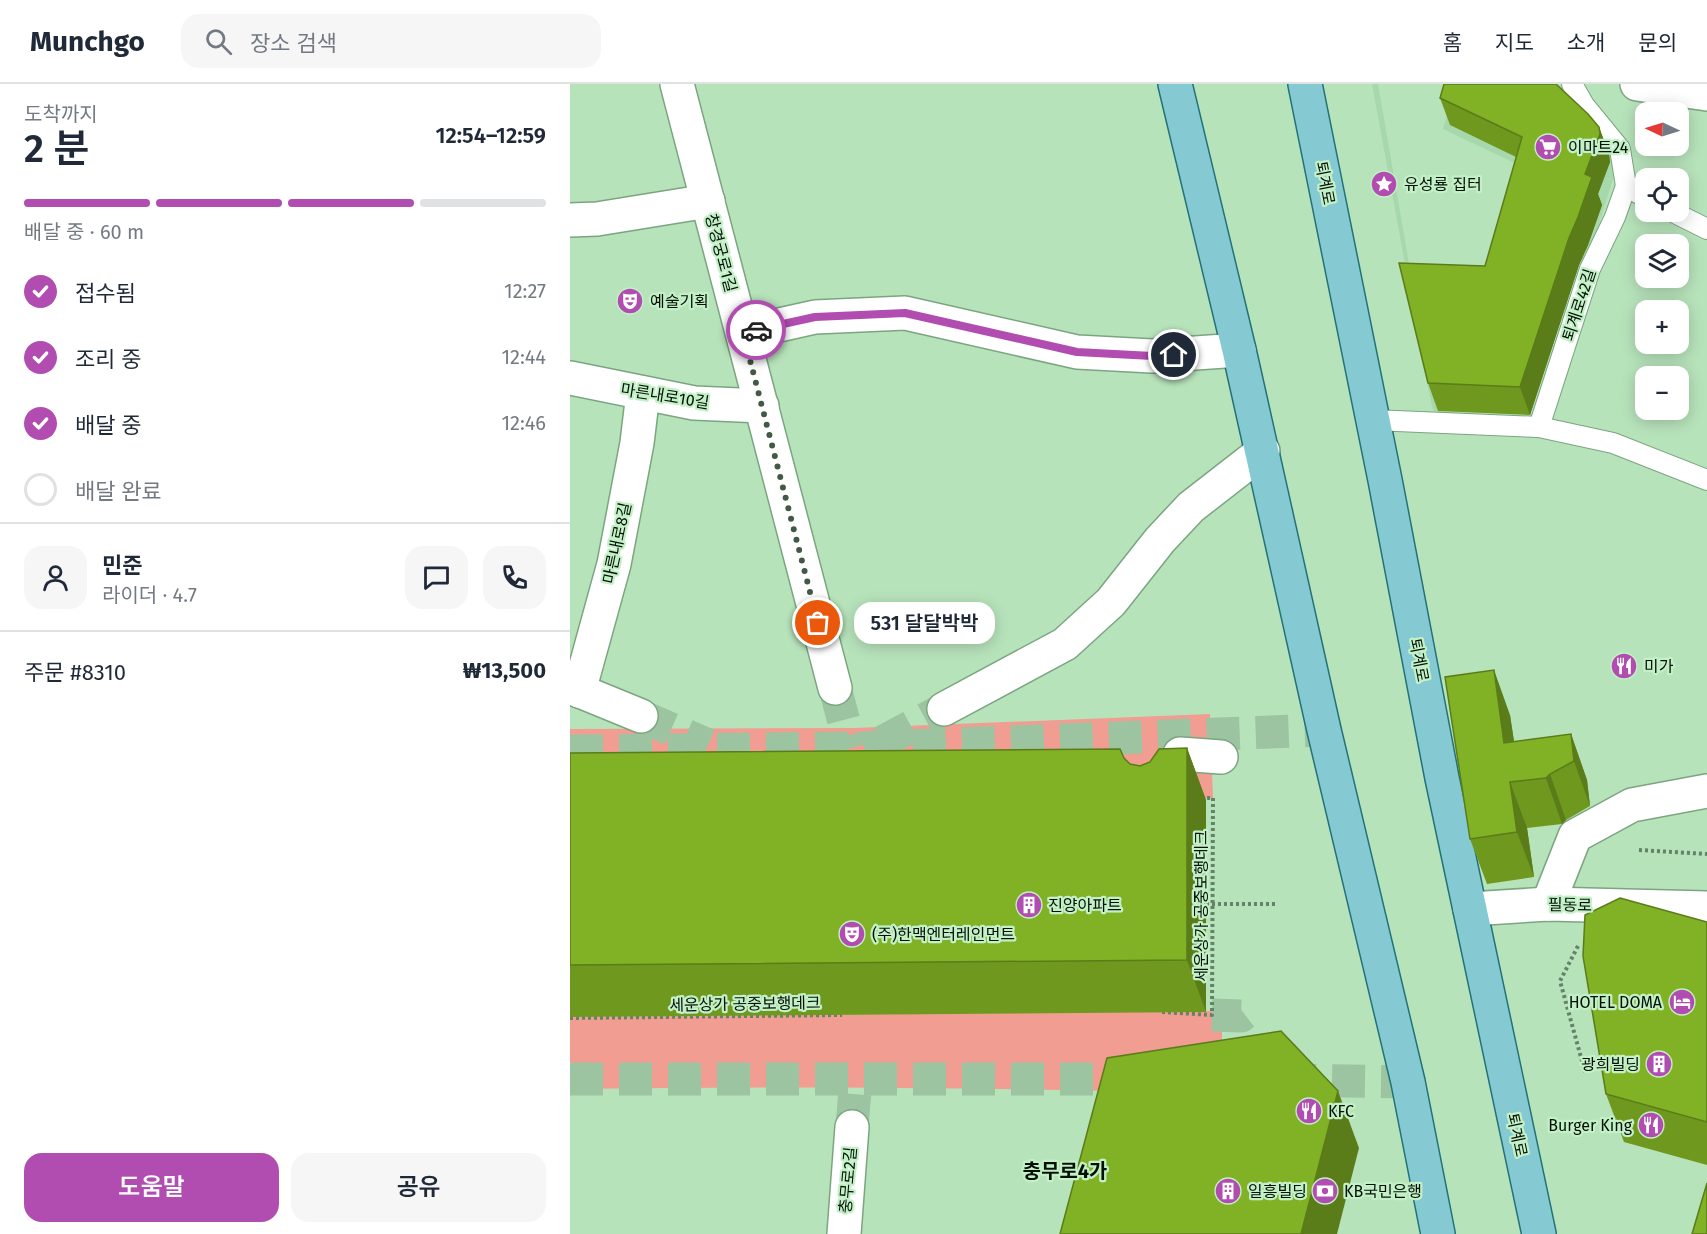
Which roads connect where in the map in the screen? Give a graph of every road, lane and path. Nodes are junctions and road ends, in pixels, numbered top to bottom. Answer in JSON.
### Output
{"nodes":[{"id":1,"x":677,"y":84,"type":"edge"},
{"id":2,"x":1175,"y":84,"type":"edge"},
{"id":3,"x":1305,"y":84,"type":"edge"},
{"id":4,"x":1572,"y":84,"type":"edge"},
{"id":5,"x":1638,"y":84,"type":"edge"},
{"id":6,"x":1707,"y":94,"type":"edge"},
{"id":7,"x":1626,"y":186,"type":"junction"},
{"id":8,"x":1635,"y":191,"type":"edge"},
{"id":9,"x":708,"y":201,"type":"junction"},
{"id":10,"x":570,"y":220,"type":"edge"},
{"id":11,"x":1689,"y":220,"type":"edge"},
{"id":12,"x":1707,"y":229,"type":"edge"},
{"id":13,"x":743,"y":333,"type":"junction"},
{"id":14,"x":1239,"y":350,"type":"junction"},
{"id":15,"x":570,"y":378,"type":"edge"},
{"id":16,"x":643,"y":393,"type":"junction"},
{"id":17,"x":762,"y":406,"type":"junction"},
{"id":18,"x":1373,"y":420,"type":"junction"},
{"id":19,"x":1539,"y":427,"type":"junction"},
{"id":20,"x":1263,"y":451,"type":"junction"},
{"id":21,"x":1707,"y":480,"type":"edge"},
{"id":22,"x":835,"y":687,"type":"tunnel mouth"},
{"id":23,"x":575,"y":689,"type":"edge"},
{"id":24,"x":944,"y":709,"type":"tunnel mouth"},
{"id":25,"x":641,"y":716,"type":"tunnel mouth"},
{"id":26,"x":1221,"y":757,"type":"dead end"},
{"id":27,"x":1707,"y":791,"type":"edge"},
{"id":28,"x":1158,"y":799,"type":"joint"},
{"id":29,"x":1206,"y":904,"type":"dead end"},
{"id":30,"x":1278,"y":904,"type":"dead end"},
{"id":31,"x":1548,"y":904,"type":"junction"},
{"id":32,"x":1707,"y":908,"type":"edge"},
{"id":33,"x":1470,"y":909,"type":"junction"},
{"id":34,"x":1581,"y":941,"type":"edge"},
{"id":35,"x":1151,"y":1012,"type":"edge"},
{"id":36,"x":845,"y":1015,"type":"edge"},
{"id":37,"x":570,"y":1018,"type":"edge"},
{"id":38,"x":1585,"y":1072,"type":"dead end"},
{"id":39,"x":852,"y":1127,"type":"tunnel mouth"},
{"id":40,"x":844,"y":1234,"type":"edge"},
{"id":41,"x":1438,"y":1234,"type":"edge"},
{"id":42,"x":1539,"y":1234,"type":"edge"}],
"edges":[{"from":1,"to":9,"type":"street","name":"창경궁로1길"},
{"from":2,"to":14,"type":"main road"},
{"from":3,"to":18,"type":"main road","name":"퇴계로"},
{"from":4,"to":7,"type":"lane"},
{"from":5,"to":6,"type":"street"},
{"from":7,"to":8,"type":"lane"},
{"from":7,"to":19,"type":"lane","name":"퇴계로42길"},
{"from":9,"to":10,"type":"street","name":"창경궁로1길"},
{"from":9,"to":13,"type":"street","name":"창경궁로1길"},
{"from":11,"to":12,"type":"lane"},
{"from":13,"to":14,"type":"street"},
{"from":13,"to":17,"type":"street","name":"창경궁로1길"},
{"from":14,"to":20,"type":"main road"},
{"from":15,"to":16,"type":"street","name":"마른내로10길"},
{"from":16,"to":17,"type":"street","name":"마른내로10길"},
{"from":16,"to":23,"type":"street","name":"마른내로8길"},
{"from":17,"to":22,"type":"street","name":"창경궁로1길"},
{"from":18,"to":19,"type":"lane"},
{"from":18,"to":33,"type":"main road","name":"퇴계로"},
{"from":19,"to":21,"type":"lane"},
{"from":20,"to":24,"type":"street"},
{"from":20,"to":41,"type":"main road"},
{"from":23,"to":25,"type":"street","name":"마른내로8길"},
{"from":26,"to":28,"type":"street"},
{"from":27,"to":31,"type":"street"},
{"from":28,"to":35,"type":"path","name":"세운상가 공중보행데크","bridge":true},
{"from":29,"to":30,"type":"path"},
{"from":31,"to":32,"type":"street","name":"필동로"},
{"from":31,"to":33,"type":"street","name":"필동로"},
{"from":33,"to":42,"type":"main road","name":"퇴계로"},
{"from":34,"to":38,"type":"path"},
{"from":36,"to":37,"type":"path","name":"세운상가 공중보행데크","bridge":true},
{"from":39,"to":40,"type":"street","name":"충무로2길"}]}
